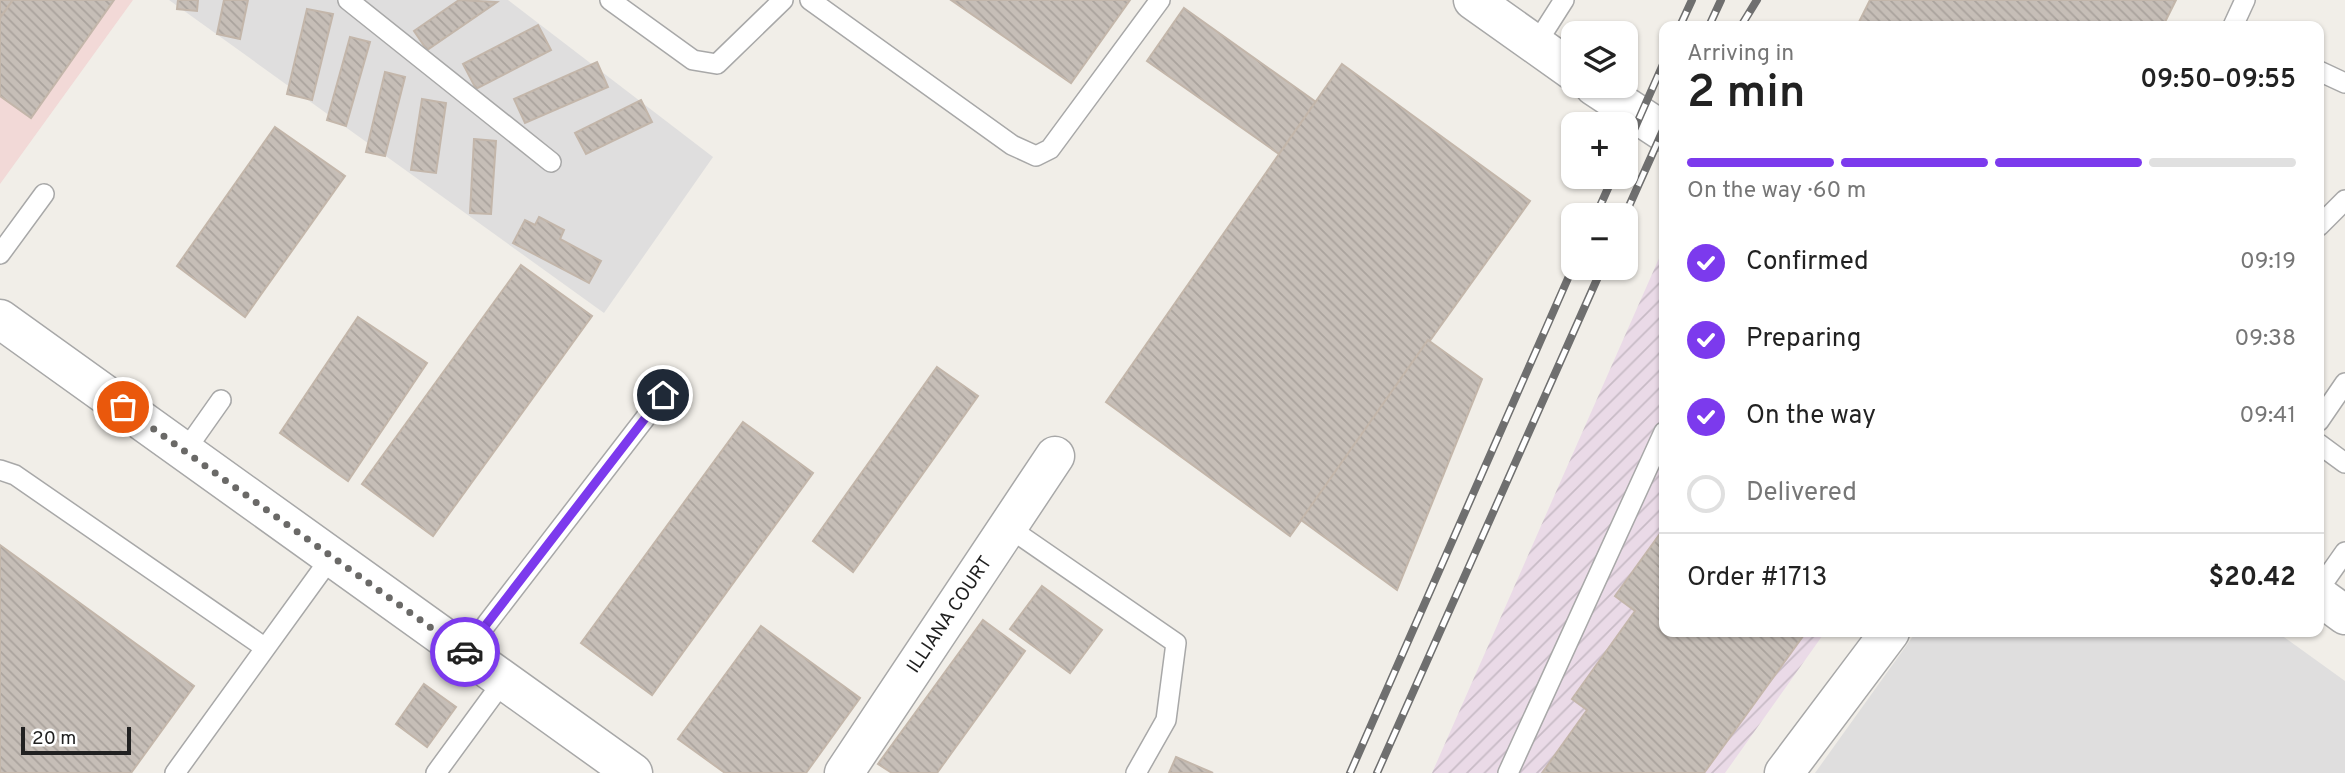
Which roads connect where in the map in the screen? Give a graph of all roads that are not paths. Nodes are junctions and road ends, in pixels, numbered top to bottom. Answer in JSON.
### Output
{"nodes":[{"id":1,"x":348,"y":0,"type":"edge"},
{"id":2,"x":610,"y":0,"type":"edge"},
{"id":3,"x":783,"y":0,"type":"edge"},
{"id":4,"x":810,"y":0,"type":"edge"},
{"id":5,"x":1160,"y":0,"type":"edge"},
{"id":6,"x":1473,"y":0,"type":"edge"},
{"id":7,"x":1564,"y":0,"type":"edge"},
{"id":8,"x":2245,"y":0,"type":"edge"},
{"id":9,"x":2234,"y":21,"type":"edge"},
{"id":10,"x":1536,"y":44,"type":"junction"},
{"id":11,"x":1561,"y":62,"type":"edge"},
{"id":12,"x":2324,"y":73,"type":"edge"},
{"id":13,"x":2345,"y":83,"type":"edge"},
{"id":14,"x":1612,"y":98,"type":"edge"},
{"id":15,"x":1659,"y":129,"type":"edge"},
{"id":16,"x":551,"y":162,"type":"dead end"},
{"id":17,"x":44,"y":194,"type":"dead end"},
{"id":18,"x":2345,"y":200,"type":"edge"},
{"id":19,"x":2324,"y":221,"type":"edge"},
{"id":20,"x":0,"y":254,"type":"edge"},
{"id":21,"x":0,"y":319,"type":"edge"},
{"id":22,"x":2345,"y":383,"type":"edge"},
{"id":23,"x":663,"y":395,"type":"dead end"},
{"id":24,"x":221,"y":400,"type":"dead end"},
{"id":25,"x":2324,"y":414,"type":"edge"},
{"id":26,"x":1659,"y":443,"type":"edge"},
{"id":27,"x":2324,"y":448,"type":"edge"},
{"id":28,"x":185,"y":451,"type":"junction"},
{"id":29,"x":1055,"y":456,"type":"dead end"},
{"id":30,"x":2345,"y":463,"type":"edge"},
{"id":31,"x":0,"y":470,"type":"edge"},
{"id":32,"x":1008,"y":527,"type":"junction"},
{"id":33,"x":2345,"y":552,"type":"edge"},
{"id":34,"x":332,"y":556,"type":"junction"},
{"id":35,"x":2324,"y":582,"type":"edge"},
{"id":36,"x":2324,"y":600,"type":"edge"},
{"id":37,"x":2345,"y":615,"type":"edge"},
{"id":38,"x":1886,"y":637,"type":"edge"},
{"id":39,"x":264,"y":647,"type":"junction"},
{"id":40,"x":465,"y":652,"type":"junction"},
{"id":41,"x":504,"y":680,"type":"junction"},
{"id":42,"x":174,"y":773,"type":"edge"},
{"id":43,"x":436,"y":773,"type":"edge"},
{"id":44,"x":634,"y":773,"type":"edge"},
{"id":45,"x":844,"y":773,"type":"edge"},
{"id":46,"x":1136,"y":773,"type":"edge"},
{"id":47,"x":1508,"y":773,"type":"edge"},
{"id":48,"x":1784,"y":773,"type":"edge"}],
"edges":[{"from":1,"to":16,"type":"lane"},
{"from":2,"to":3,"type":"lane"},
{"from":4,"to":5,"type":"lane"},
{"from":6,"to":10,"type":"street"},
{"from":7,"to":10,"type":"lane"},
{"from":8,"to":9,"type":"lane"},
{"from":10,"to":11,"type":"street"},
{"from":12,"to":13,"type":"lane"},
{"from":14,"to":15,"type":"street"},
{"from":17,"to":20,"type":"lane"},
{"from":18,"to":19,"type":"lane"},
{"from":21,"to":28,"type":"street"},
{"from":22,"to":25,"type":"lane"},
{"from":23,"to":40,"type":"lane"},
{"from":24,"to":28,"type":"lane"},
{"from":26,"to":47,"type":"lane"},
{"from":27,"to":30,"type":"lane"},
{"from":28,"to":34,"type":"street"},
{"from":29,"to":32,"type":"street","name":"ILLIANA COURT"},
{"from":31,"to":39,"type":"lane"},
{"from":32,"to":45,"type":"street","name":"ILLIANA COURT"},
{"from":32,"to":46,"type":"lane"},
{"from":33,"to":35,"type":"lane"},
{"from":34,"to":39,"type":"lane"},
{"from":34,"to":40,"type":"street"},
{"from":36,"to":37,"type":"street"},
{"from":38,"to":48,"type":"street"},
{"from":39,"to":42,"type":"lane"},
{"from":40,"to":41,"type":"street"},
{"from":41,"to":43,"type":"lane"},
{"from":41,"to":44,"type":"street"}]}
